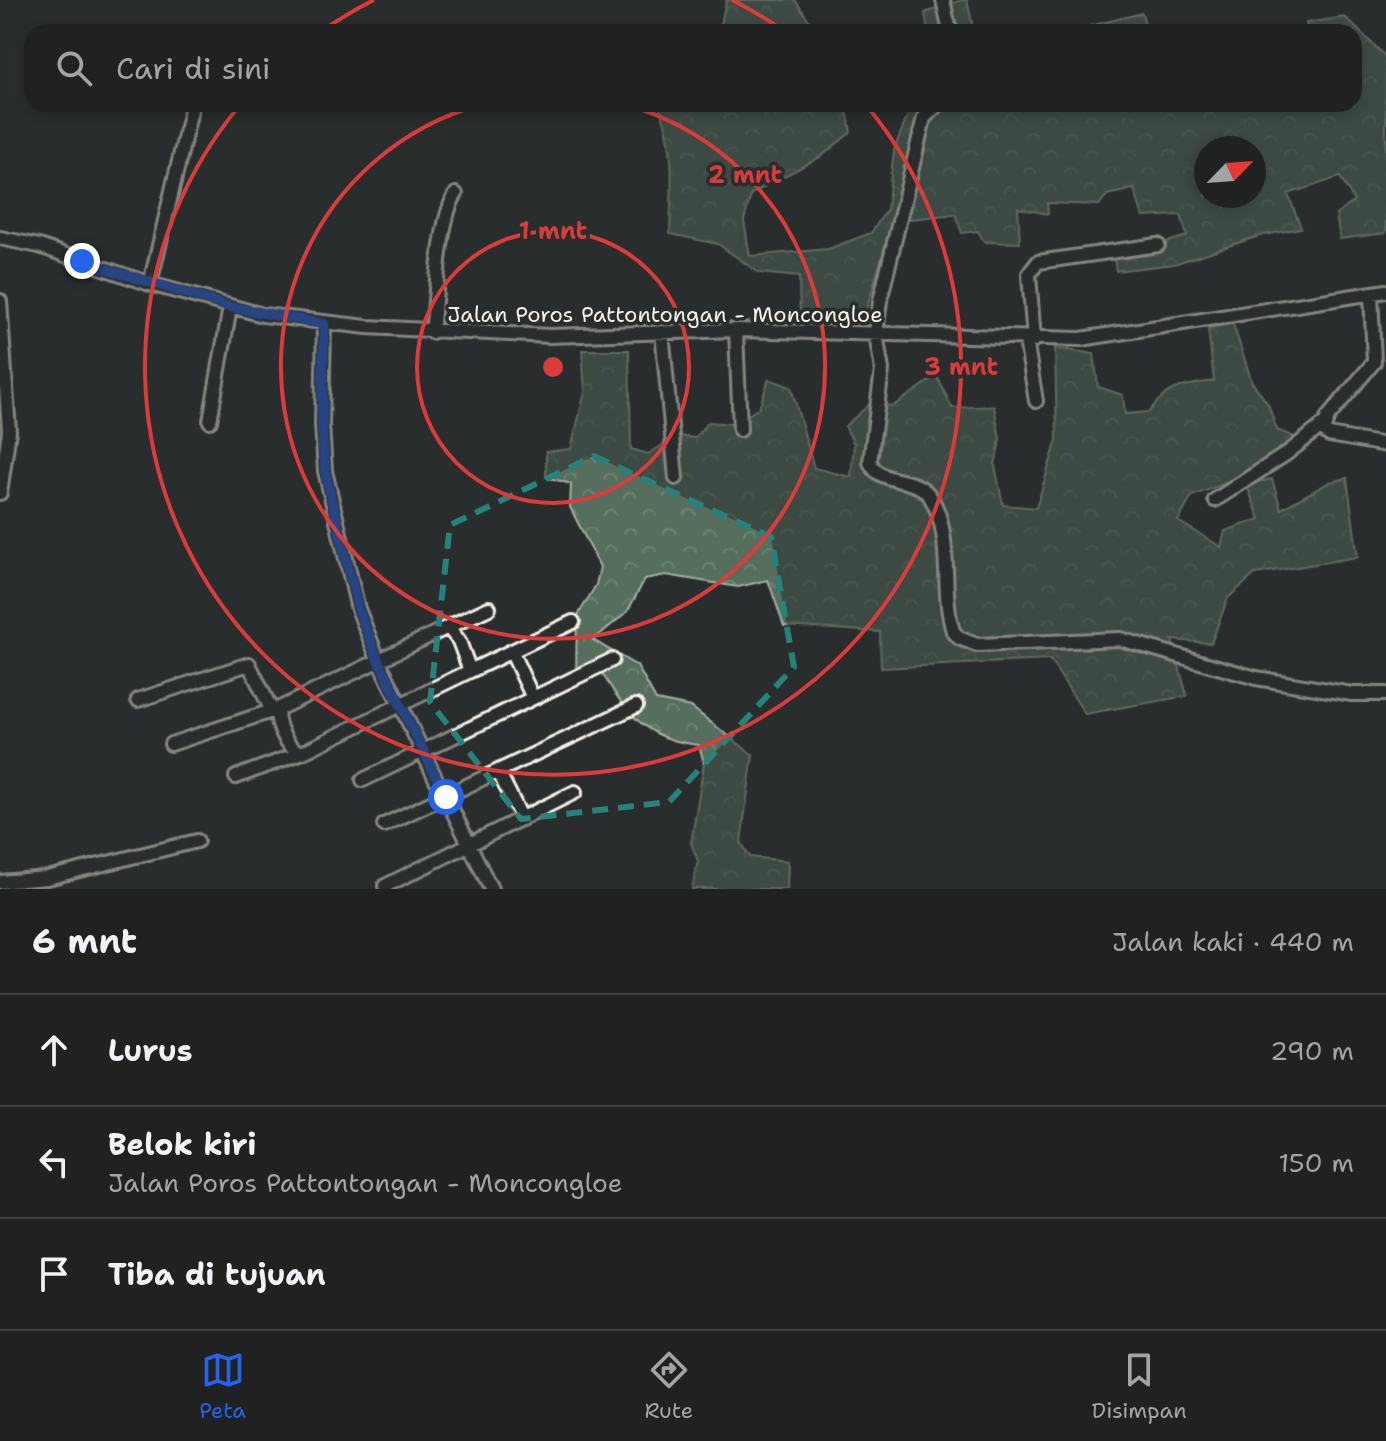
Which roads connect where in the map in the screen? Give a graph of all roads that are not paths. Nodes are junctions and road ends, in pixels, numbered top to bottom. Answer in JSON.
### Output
{"nodes":[{"id":1,"x":943,"y":0,"type":"edge"},
{"id":2,"x":948,"y":24,"type":"edge"},
{"id":3,"x":191,"y":112,"type":"edge"},
{"id":4,"x":930,"y":112,"type":"edge"},
{"id":5,"x":456,"y":194,"type":"dead end"},
{"id":6,"x":0,"y":238,"type":"edge"},
{"id":7,"x":1158,"y":245,"type":"dead end"},
{"id":8,"x":150,"y":284,"type":"junction"},
{"id":9,"x":1386,"y":291,"type":"edge"},
{"id":10,"x":1371,"y":294,"type":"junction"},
{"id":11,"x":0,"y":301,"type":"edge"},
{"id":12,"x":230,"y":307,"type":"junction"},
{"id":13,"x":324,"y":324,"type":"junction"},
{"id":14,"x":736,"y":330,"type":"junction"},
{"id":15,"x":432,"y":332,"type":"junction"},
{"id":16,"x":662,"y":332,"type":"junction"},
{"id":17,"x":876,"y":334,"type":"junction"},
{"id":18,"x":1030,"y":340,"type":"junction"},
{"id":19,"x":1036,"y":401,"type":"dead end"},
{"id":20,"x":210,"y":421,"type":"dead end"},
{"id":21,"x":1323,"y":425,"type":"junction"},
{"id":22,"x":740,"y":430,"type":"dead end"},
{"id":23,"x":1386,"y":445,"type":"edge"},
{"id":24,"x":676,"y":478,"type":"dead end"},
{"id":25,"x":0,"y":493,"type":"edge"},
{"id":26,"x":1215,"y":500,"type":"dead end"},
{"id":27,"x":489,"y":608,"type":"dead end"},
{"id":28,"x":573,"y":622,"type":"dead end"},
{"id":29,"x":448,"y":627,"type":"junction"},
{"id":30,"x":511,"y":651,"type":"junction"},
{"id":31,"x":378,"y":659,"type":"junction"},
{"id":32,"x":612,"y":660,"type":"dead end"},
{"id":33,"x":470,"y":671,"type":"junction"},
{"id":34,"x":1386,"y":694,"type":"edge"},
{"id":35,"x":533,"y":698,"type":"junction"},
{"id":36,"x":138,"y":700,"type":"dead end"},
{"id":37,"x":399,"y":704,"type":"junction"},
{"id":38,"x":636,"y":706,"type":"dead end"},
{"id":39,"x":275,"y":710,"type":"junction"},
{"id":40,"x":171,"y":744,"type":"dead end"},
{"id":41,"x":299,"y":752,"type":"junction"},
{"id":42,"x":421,"y":752,"type":"junction"},
{"id":43,"x":498,"y":771,"type":"junction"},
{"id":44,"x":236,"y":777,"type":"dead end"},
{"id":45,"x":363,"y":780,"type":"dead end"},
{"id":46,"x":575,"y":792,"type":"dead end"},
{"id":47,"x":445,"y":798,"type":"junction"},
{"id":48,"x":522,"y":819,"type":"junction"},
{"id":49,"x":384,"y":825,"type":"dead end"},
{"id":50,"x":197,"y":841,"type":"dead end"},
{"id":51,"x":469,"y":844,"type":"junction"},
{"id":52,"x":0,"y":882,"type":"edge"},
{"id":53,"x":385,"y":886,"type":"dead end"},
{"id":54,"x":491,"y":889,"type":"edge"}],
"edges":[{"from":1,"to":2,"type":"street"},
{"from":3,"to":8,"type":"street"},
{"from":4,"to":17,"type":"street"},
{"from":5,"to":15,"type":"street"},
{"from":6,"to":8,"type":"street","name":"Jalan Poros Pattontongan - Moncongloe"},
{"from":7,"to":18,"type":"street"},
{"from":8,"to":12,"type":"street","name":"Jalan Poros Pattontongan - Moncongloe"},
{"from":9,"to":10,"type":"street","name":"Jalan Poros Pattontongan - Moncongloe"},
{"from":10,"to":18,"type":"street","name":"Jalan Poros Pattontongan - Moncongloe"},
{"from":10,"to":21,"type":"street"},
{"from":11,"to":25,"type":"street"},
{"from":12,"to":13,"type":"street","name":"Jalan Poros Pattontongan - Moncongloe"},
{"from":12,"to":20,"type":"street"},
{"from":13,"to":15,"type":"street","name":"Jalan Poros Pattontongan - Moncongloe"},
{"from":13,"to":31,"type":"street"},
{"from":14,"to":16,"type":"street","name":"Jalan Poros Pattontongan - Moncongloe"},
{"from":14,"to":17,"type":"street","name":"Jalan Poros Pattontongan - Moncongloe"},
{"from":14,"to":22,"type":"street"},
{"from":15,"to":16,"type":"street","name":"Jalan Poros Pattontongan - Moncongloe"},
{"from":16,"to":24,"type":"street"},
{"from":17,"to":18,"type":"street","name":"Jalan Poros Pattontongan - Moncongloe"},
{"from":17,"to":34,"type":"street"},
{"from":18,"to":19,"type":"street"},
{"from":21,"to":23,"type":"street"},
{"from":21,"to":26,"type":"street"},
{"from":27,"to":29,"type":"street"},
{"from":28,"to":30,"type":"street"},
{"from":29,"to":31,"type":"street"},
{"from":29,"to":33,"type":"street"},
{"from":30,"to":33,"type":"street"},
{"from":30,"to":35,"type":"street"},
{"from":31,"to":37,"type":"street"},
{"from":31,"to":39,"type":"street"},
{"from":32,"to":35,"type":"street"},
{"from":33,"to":37,"type":"street"},
{"from":35,"to":42,"type":"street"},
{"from":36,"to":39,"type":"street"},
{"from":37,"to":41,"type":"street"},
{"from":37,"to":42,"type":"street"},
{"from":38,"to":43,"type":"street"},
{"from":39,"to":40,"type":"street"},
{"from":39,"to":41,"type":"street"},
{"from":41,"to":44,"type":"street"},
{"from":42,"to":45,"type":"street"},
{"from":42,"to":47,"type":"street"},
{"from":43,"to":47,"type":"street"},
{"from":43,"to":48,"type":"street"},
{"from":46,"to":48,"type":"street"},
{"from":47,"to":49,"type":"street"},
{"from":47,"to":51,"type":"street"},
{"from":48,"to":51,"type":"street"},
{"from":50,"to":52,"type":"street"},
{"from":51,"to":53,"type":"street"},
{"from":51,"to":54,"type":"street"}]}
